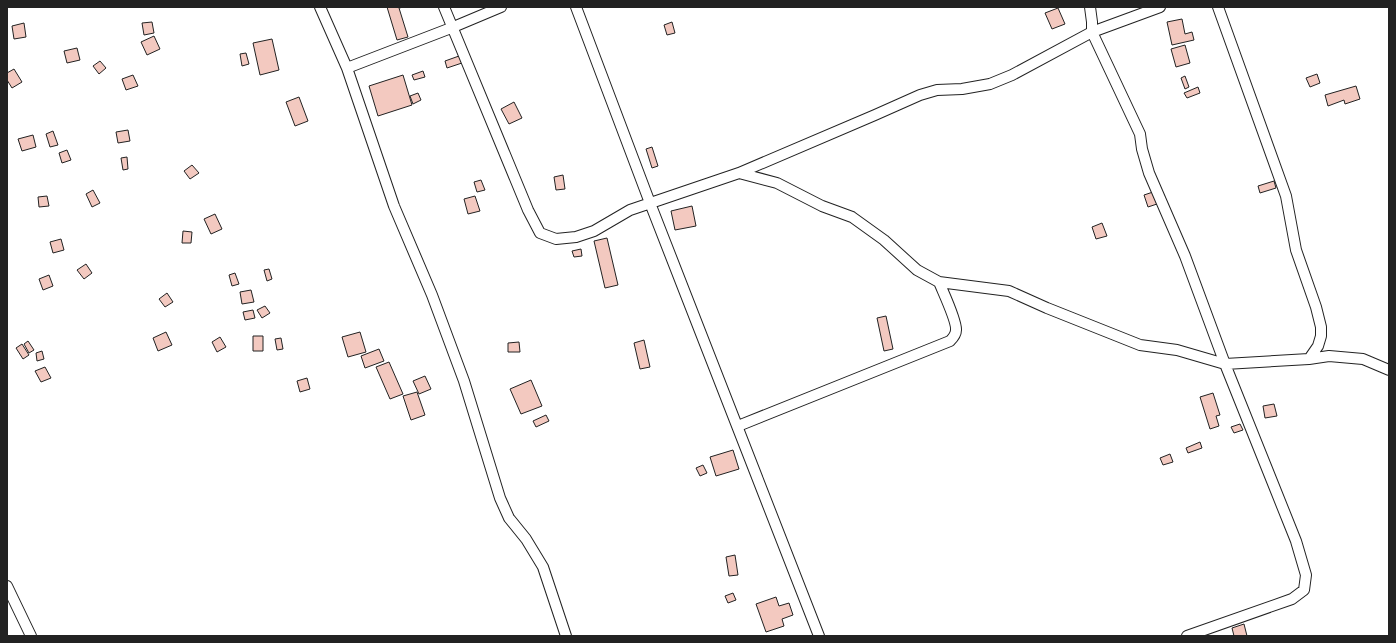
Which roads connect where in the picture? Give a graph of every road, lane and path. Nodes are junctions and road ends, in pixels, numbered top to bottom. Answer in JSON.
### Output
{"nodes":[{"id":1,"x":320,"y":7,"type":"edge"},
{"id":2,"x":444,"y":7,"type":"edge"},
{"id":3,"x":501,"y":7,"type":"edge"},
{"id":4,"x":576,"y":7,"type":"edge"},
{"id":5,"x":1090,"y":7,"type":"edge"},
{"id":6,"x":1160,"y":7,"type":"edge"},
{"id":7,"x":1218,"y":7,"type":"edge"},
{"id":8,"x":452,"y":28,"type":"junction"},
{"id":9,"x":1092,"y":32,"type":"junction"},
{"id":10,"x":347,"y":68,"type":"junction"},
{"id":11,"x":739,"y":173,"type":"junction"},
{"id":12,"x":650,"y":203,"type":"junction"},
{"id":13,"x":939,"y":282,"type":"junction"},
{"id":14,"x":1309,"y":359,"type":"junction"},
{"id":15,"x":1225,"y":364,"type":"junction"},
{"id":16,"x":1389,"y":370,"type":"edge"},
{"id":17,"x":738,"y":426,"type":"junction"},
{"id":18,"x":7,"y":586,"type":"edge"},
{"id":19,"x":31,"y":636,"type":"edge"},
{"id":20,"x":566,"y":636,"type":"edge"},
{"id":21,"x":819,"y":636,"type":"edge"},
{"id":22,"x":1188,"y":636,"type":"edge"}],
"edges":[{"from":1,"to":10,"type":"street"},
{"from":2,"to":8,"type":"street"},
{"from":3,"to":8,"type":"street"},
{"from":4,"to":12,"type":"street"},
{"from":5,"to":9,"type":"street"},
{"from":6,"to":9,"type":"street"},
{"from":7,"to":14,"type":"street"},
{"from":8,"to":10,"type":"street"},
{"from":8,"to":12,"type":"street"},
{"from":9,"to":11,"type":"street"},
{"from":9,"to":15,"type":"street"},
{"from":10,"to":20,"type":"street"},
{"from":11,"to":12,"type":"street"},
{"from":11,"to":13,"type":"street"},
{"from":12,"to":17,"type":"street"},
{"from":13,"to":15,"type":"street"},
{"from":13,"to":17,"type":"street"},
{"from":14,"to":15,"type":"street"},
{"from":14,"to":16,"type":"street"},
{"from":15,"to":22,"type":"street"},
{"from":17,"to":21,"type":"street"},
{"from":18,"to":19,"type":"street"}]}
